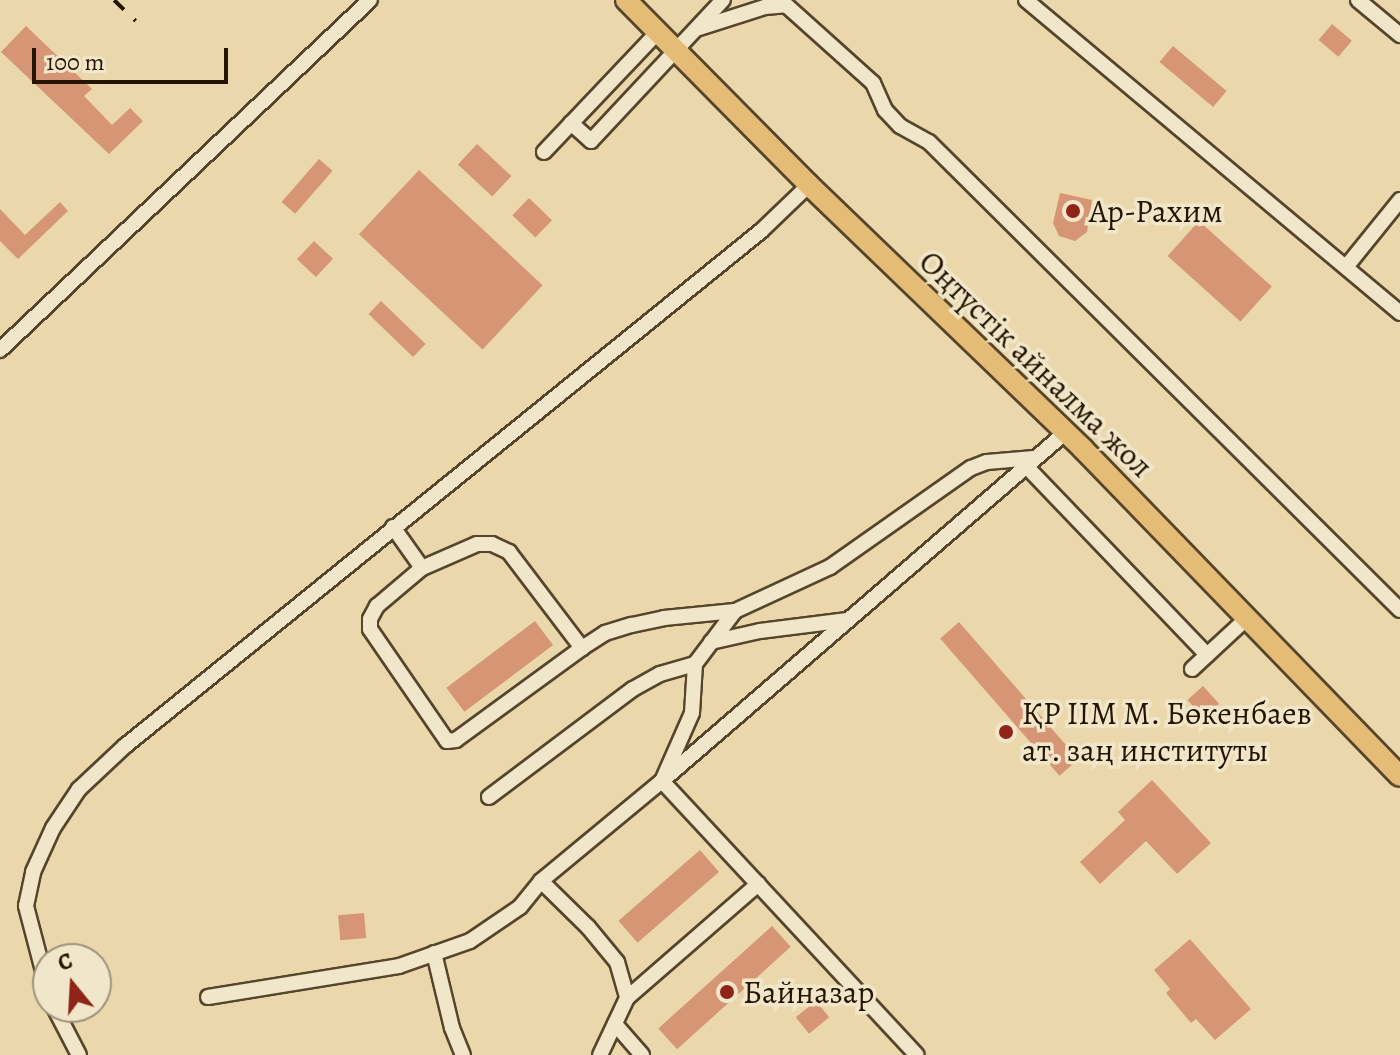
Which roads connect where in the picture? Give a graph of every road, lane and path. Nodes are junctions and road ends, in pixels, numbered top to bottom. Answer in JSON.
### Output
{"nodes":[{"id":1,"x":370,"y":0,"type":"edge"},
{"id":2,"x":626,"y":0,"type":"edge"},
{"id":3,"x":723,"y":0,"type":"edge"},
{"id":4,"x":1026,"y":0,"type":"edge"},
{"id":5,"x":1358,"y":0,"type":"edge"},
{"id":6,"x":699,"y":28,"type":"junction"},
{"id":7,"x":659,"y":31,"type":"junction"},
{"id":8,"x":1400,"y":35,"type":"edge"},
{"id":9,"x":679,"y":50,"type":"junction"},
{"id":10,"x":571,"y":123,"type":"junction"},
{"id":11,"x":544,"y":152,"type":"dead end"},
{"id":12,"x":809,"y":185,"type":"junction"},
{"id":13,"x":1400,"y":200,"type":"edge"},
{"id":14,"x":1346,"y":267,"type":"junction"},
{"id":15,"x":1400,"y":313,"type":"edge"},
{"id":16,"x":0,"y":350,"type":"edge"},
{"id":17,"x":1066,"y":432,"type":"junction"},
{"id":18,"x":1029,"y":462,"type":"junction"},
{"id":19,"x":393,"y":527,"type":"junction"},
{"id":20,"x":422,"y":568,"type":"junction"},
{"id":21,"x":1400,"y":610,"type":"edge"},
{"id":22,"x":735,"y":611,"type":"junction"},
{"id":23,"x":1247,"y":618,"type":"junction"},
{"id":24,"x":847,"y":620,"type":"junction"},
{"id":25,"x":711,"y":642,"type":"junction"},
{"id":26,"x":582,"y":648,"type":"junction"},
{"id":27,"x":1207,"y":655,"type":"junction"},
{"id":28,"x":695,"y":664,"type":"junction"},
{"id":29,"x":1192,"y":669,"type":"dead end"},
{"id":30,"x":1400,"y":776,"type":"edge"},
{"id":31,"x":662,"y":781,"type":"junction"},
{"id":32,"x":489,"y":797,"type":"dead end"},
{"id":33,"x":541,"y":881,"type":"junction"},
{"id":34,"x":758,"y":884,"type":"junction"},
{"id":35,"x":36,"y":943,"type":"edge"},
{"id":36,"x":434,"y":953,"type":"junction"},
{"id":37,"x":208,"y":997,"type":"dead end"},
{"id":38,"x":627,"y":998,"type":"junction"},
{"id":39,"x":62,"y":1023,"type":"edge"},
{"id":40,"x":615,"y":1024,"type":"junction"},
{"id":41,"x":79,"y":1055,"type":"edge"},
{"id":42,"x":463,"y":1055,"type":"edge"},
{"id":43,"x":600,"y":1055,"type":"edge"},
{"id":44,"x":642,"y":1055,"type":"edge"},
{"id":45,"x":917,"y":1055,"type":"edge"}],
"edges":[{"from":1,"to":16,"type":"street"},
{"from":2,"to":7,"type":"highway","name":"Оңтүстік айналма жол"},
{"from":3,"to":6,"type":"street"},
{"from":4,"to":14,"type":"street"},
{"from":5,"to":8,"type":"street"},
{"from":6,"to":9,"type":"street"},
{"from":6,"to":21,"type":"street"},
{"from":7,"to":9,"type":"highway","name":"Оңтүстік айналма жол"},
{"from":7,"to":10,"type":"street"},
{"from":9,"to":10,"type":"street"},
{"from":9,"to":12,"type":"highway","name":"Оңтүстік айналма жол"},
{"from":10,"to":11,"type":"street"},
{"from":12,"to":17,"type":"highway","name":"Оңтүстік айналма жол"},
{"from":12,"to":19,"type":"street"},
{"from":13,"to":14,"type":"street"},
{"from":14,"to":15,"type":"street"},
{"from":17,"to":18,"type":"street"},
{"from":17,"to":23,"type":"highway","name":"Оңтүстік айналма жол"},
{"from":18,"to":22,"type":"street"},
{"from":18,"to":24,"type":"street"},
{"from":18,"to":27,"type":"street"},
{"from":19,"to":20,"type":"street"},
{"from":19,"to":35,"type":"street"},
{"from":20,"to":26,"type":"street"},
{"from":20,"to":26,"type":"street"},
{"from":22,"to":25,"type":"street"},
{"from":22,"to":26,"type":"street"},
{"from":23,"to":27,"type":"street"},
{"from":23,"to":30,"type":"highway","name":"Оңтүстік айналма жол"},
{"from":24,"to":25,"type":"street"},
{"from":24,"to":31,"type":"street"},
{"from":25,"to":28,"type":"street"},
{"from":27,"to":29,"type":"street"},
{"from":28,"to":31,"type":"street"},
{"from":28,"to":32,"type":"street"},
{"from":31,"to":33,"type":"street"},
{"from":31,"to":34,"type":"street"},
{"from":33,"to":36,"type":"street"},
{"from":33,"to":38,"type":"street"},
{"from":34,"to":38,"type":"street"},
{"from":34,"to":45,"type":"street"},
{"from":36,"to":37,"type":"street"},
{"from":36,"to":42,"type":"street"},
{"from":38,"to":40,"type":"street"},
{"from":39,"to":41,"type":"street"},
{"from":40,"to":43,"type":"street"},
{"from":40,"to":44,"type":"street"}]}
